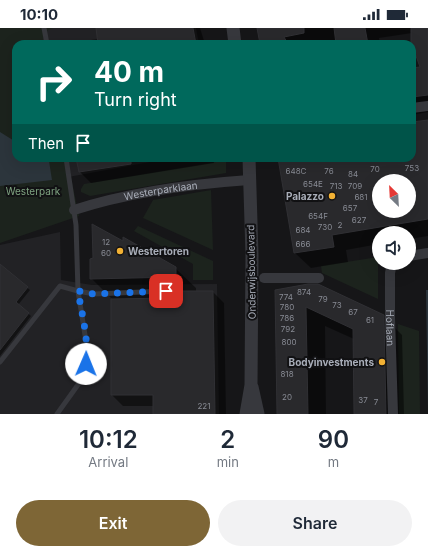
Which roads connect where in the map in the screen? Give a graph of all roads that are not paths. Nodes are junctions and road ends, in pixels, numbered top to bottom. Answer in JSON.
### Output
{"nodes":[{"id":1,"x":44,"y":28,"type":"edge"},
{"id":2,"x":233,"y":28,"type":"edge"},
{"id":3,"x":46,"y":40,"type":"edge"},
{"id":4,"x":234,"y":40,"type":"edge"},
{"id":5,"x":428,"y":106,"type":"edge"},
{"id":6,"x":416,"y":108,"type":"edge"},
{"id":7,"x":67,"y":162,"type":"edge"},
{"id":8,"x":249,"y":162,"type":"edge"},
{"id":9,"x":249,"y":180,"type":"junction"},
{"id":10,"x":74,"y":210,"type":"junction"},
{"id":11,"x":428,"y":253,"type":"edge"},
{"id":12,"x":416,"y":255,"type":"edge"},
{"id":13,"x":392,"y":270,"type":"edge"},
{"id":14,"x":264,"y":278,"type":"dead end"},
{"id":15,"x":319,"y":278,"type":"dead end"},
{"id":16,"x":78,"y":291,"type":"junction"},
{"id":17,"x":166,"y":291,"type":"dead end"},
{"id":18,"x":0,"y":362,"type":"edge"},
{"id":19,"x":251,"y":385,"type":"junction"},
{"id":20,"x":57,"y":414,"type":"edge"},
{"id":21,"x":246,"y":414,"type":"edge"},
{"id":22,"x":258,"y":414,"type":"edge"},
{"id":23,"x":393,"y":414,"type":"edge"}],
"edges":[{"from":1,"to":3,"type":"lane"},
{"from":2,"to":4,"type":"street"},
{"from":5,"to":6,"type":"street"},
{"from":7,"to":10,"type":"lane"},
{"from":8,"to":9,"type":"street","name":"Onderwijsboulevard"},
{"from":9,"to":10,"type":"street","name":"Westerparklaan"},
{"from":9,"to":19,"type":"street","name":"Onderwijsboulevard"},
{"from":10,"to":16,"type":"lane"},
{"from":11,"to":12,"type":"street"},
{"from":13,"to":23,"type":"street","name":"Hoflaan"},
{"from":14,"to":15,"type":"street"},
{"from":16,"to":17,"type":"lane"},
{"from":16,"to":18,"type":"lane"},
{"from":16,"to":20,"type":"lane"},
{"from":19,"to":21,"type":"street","name":"Onderwijsboulevard"},
{"from":19,"to":22,"type":"street","name":"Onderwijsboulevard"}]}
